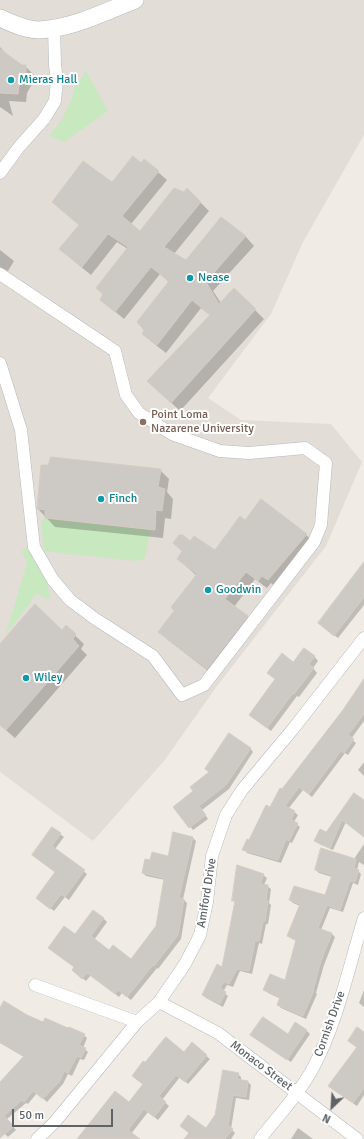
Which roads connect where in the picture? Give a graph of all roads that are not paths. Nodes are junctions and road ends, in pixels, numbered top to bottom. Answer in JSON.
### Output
{"nodes":[{"id":1,"x":135,"y":0,"type":"edge"},
{"id":2,"x":0,"y":18,"type":"edge"},
{"id":3,"x":54,"y":28,"type":"junction"},
{"id":4,"x":0,"y":173,"type":"edge"},
{"id":5,"x":0,"y":274,"type":"edge"},
{"id":6,"x":0,"y":363,"type":"edge"},
{"id":7,"x":364,"y":638,"type":"edge"},
{"id":8,"x":364,"y":918,"type":"edge"},
{"id":9,"x":35,"y":985,"type":"dead end"},
{"id":10,"x":159,"y":1002,"type":"junction"},
{"id":11,"x":138,"y":1022,"type":"junction"},
{"id":12,"x":297,"y":1093,"type":"junction"},
{"id":13,"x":37,"y":1139,"type":"edge"},
{"id":14,"x":260,"y":1139,"type":"edge"},
{"id":15,"x":357,"y":1139,"type":"edge"}],
"edges":[{"from":1,"to":3,"type":"street"},
{"from":2,"to":3,"type":"street"},
{"from":3,"to":4,"type":"street"},
{"from":5,"to":6,"type":"street"},
{"from":7,"to":10,"type":"street","name":"Amiford Drive"},
{"from":8,"to":12,"type":"street","name":"Cornish Drive"},
{"from":9,"to":11,"type":"street"},
{"from":10,"to":11,"type":"street","name":"Amiford Drive"},
{"from":10,"to":12,"type":"street","name":"Monaco Street"},
{"from":11,"to":13,"type":"street","name":"Amiford Drive"},
{"from":12,"to":14,"type":"street","name":"Cornish Drive"},
{"from":12,"to":15,"type":"street","name":"Monaco Street"}]}
